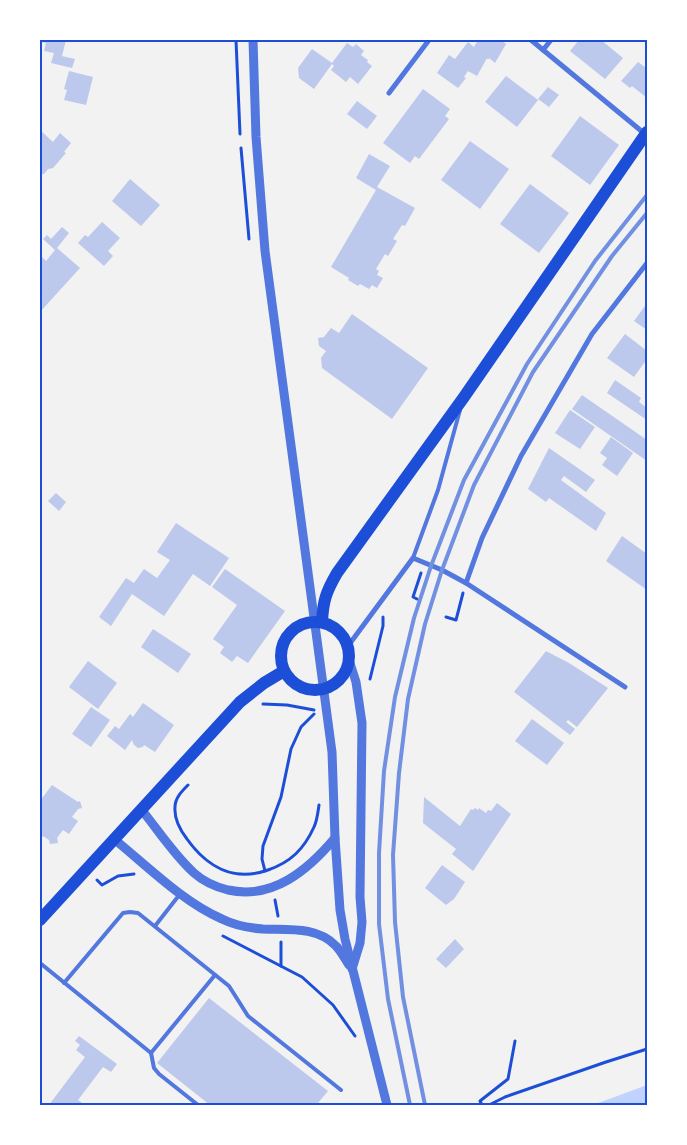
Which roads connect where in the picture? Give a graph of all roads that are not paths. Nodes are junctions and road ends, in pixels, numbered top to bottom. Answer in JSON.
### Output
{"nodes":[{"id":1,"x":253,"y":40,"type":"edge"},
{"id":2,"x":429,"y":40,"type":"edge"},
{"id":3,"x":532,"y":40,"type":"edge"},
{"id":4,"x":551,"y":40,"type":"edge"},
{"id":5,"x":543,"y":50,"type":"junction"},
{"id":6,"x":389,"y":93,"type":"dead end"},
{"id":7,"x":646,"y":133,"type":"edge"},
{"id":8,"x":647,"y":263,"type":"edge"},
{"id":9,"x":464,"y":397,"type":"junction"},
{"id":10,"x":412,"y":558,"type":"junction"},
{"id":11,"x":466,"y":583,"type":"junction"},
{"id":12,"x":322,"y":622,"type":"junction"},
{"id":13,"x":348,"y":646,"type":"junction"},
{"id":14,"x":349,"y":660,"type":"junction"},
{"id":15,"x":284,"y":672,"type":"junction"},
{"id":16,"x":625,"y":687,"type":"dead end"},
{"id":17,"x":141,"y":809,"type":"junction"},
{"id":18,"x":335,"y":838,"type":"junction"},
{"id":19,"x":114,"y":839,"type":"junction"},
{"id":20,"x":180,"y":894,"type":"junction"},
{"id":21,"x":40,"y":920,"type":"edge"},
{"id":22,"x":155,"y":926,"type":"junction"},
{"id":23,"x":40,"y":963,"type":"edge"},
{"id":24,"x":352,"y":970,"type":"junction"},
{"id":25,"x":215,"y":975,"type":"junction"},
{"id":26,"x":64,"y":983,"type":"junction"},
{"id":27,"x":152,"y":1053,"type":"junction"},
{"id":28,"x":342,"y":1090,"type":"dead end"},
{"id":29,"x":198,"y":1105,"type":"edge"},
{"id":30,"x":387,"y":1105,"type":"edge"}],
"edges":[{"from":1,"to":18,"type":"street"},
{"from":2,"to":6,"type":"street"},
{"from":3,"to":5,"type":"street"},
{"from":4,"to":5,"type":"street"},
{"from":5,"to":7,"type":"street"},
{"from":7,"to":9,"type":"main road"},
{"from":8,"to":11,"type":"street"},
{"from":9,"to":10,"type":"lane"},
{"from":9,"to":12,"type":"main road"},
{"from":10,"to":11,"type":"street"},
{"from":10,"to":13,"type":"street"},
{"from":11,"to":16,"type":"street"},
{"from":12,"to":13,"type":"main road"},
{"from":12,"to":15,"type":"main road"},
{"from":13,"to":14,"type":"main road"},
{"from":14,"to":15,"type":"main road"},
{"from":14,"to":24,"type":"street"},
{"from":15,"to":17,"type":"main road"},
{"from":17,"to":18,"type":"street"},
{"from":17,"to":19,"type":"main road"},
{"from":18,"to":24,"type":"street"},
{"from":19,"to":20,"type":"street"},
{"from":19,"to":21,"type":"main road"},
{"from":20,"to":22,"type":"lane"},
{"from":20,"to":24,"type":"street"},
{"from":22,"to":25,"type":"lane"},
{"from":22,"to":26,"type":"lane"},
{"from":23,"to":26,"type":"lane"},
{"from":24,"to":30,"type":"street"},
{"from":25,"to":27,"type":"lane"},
{"from":25,"to":28,"type":"lane"},
{"from":26,"to":27,"type":"lane"},
{"from":27,"to":29,"type":"lane"}]}
